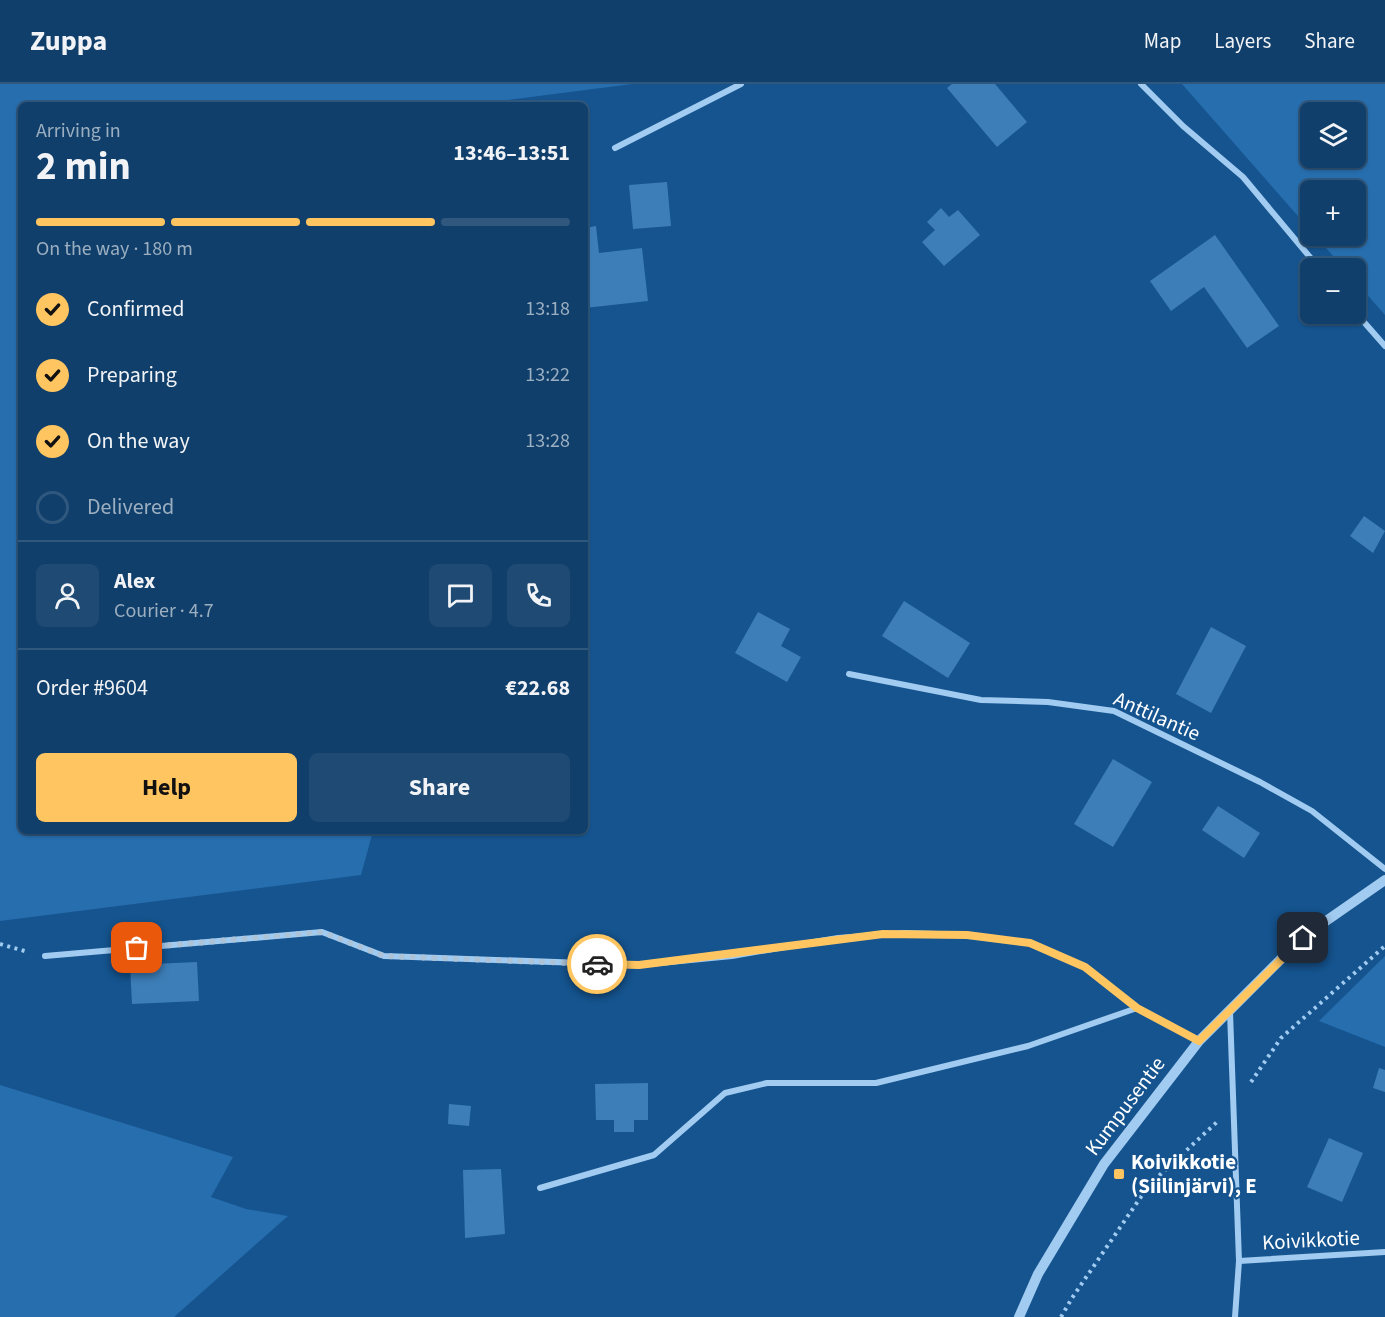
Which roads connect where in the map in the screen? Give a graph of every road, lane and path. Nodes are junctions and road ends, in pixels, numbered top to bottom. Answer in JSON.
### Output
{"nodes":[{"id":1,"x":741,"y":84,"type":"edge"},
{"id":2,"x":1141,"y":84,"type":"edge"},
{"id":3,"x":615,"y":148,"type":"dead end"},
{"id":4,"x":1311,"y":258,"type":"edge"},
{"id":5,"x":1366,"y":324,"type":"edge"},
{"id":6,"x":1385,"y":346,"type":"edge"},
{"id":7,"x":849,"y":674,"type":"dead end"},
{"id":8,"x":1385,"y":869,"type":"edge"},
{"id":9,"x":1385,"y":880,"type":"edge"},
{"id":10,"x":0,"y":944,"type":"edge"},
{"id":11,"x":45,"y":956,"type":"joint"},
{"id":12,"x":1137,"y":1008,"type":"junction"},
{"id":13,"x":1230,"y":1011,"type":"junction"},
{"id":14,"x":1199,"y":1041,"type":"junction"},
{"id":15,"x":540,"y":1188,"type":"dead end"},
{"id":16,"x":1385,"y":1252,"type":"edge"},
{"id":17,"x":1239,"y":1261,"type":"junction"},
{"id":18,"x":1019,"y":1317,"type":"edge"},
{"id":19,"x":1235,"y":1317,"type":"edge"}],
"edges":[{"from":1,"to":3,"type":"street"},
{"from":2,"to":4,"type":"street"},
{"from":5,"to":6,"type":"street"},
{"from":7,"to":8,"type":"street","name":"Anttilantie"},
{"from":9,"to":13,"type":"street","name":"Kumpusentie"},
{"from":10,"to":11,"type":"path"},
{"from":11,"to":12,"type":"street"},
{"from":12,"to":14,"type":"street"},
{"from":12,"to":15,"type":"street"},
{"from":13,"to":14,"type":"street","name":"Kumpusentie"},
{"from":13,"to":17,"type":"street","name":"Koivikkotie"},
{"from":14,"to":18,"type":"street","name":"Kumpusentie"},
{"from":16,"to":17,"type":"street","name":"Koivikkotie"},
{"from":17,"to":19,"type":"street","name":"Koivikkotie"}]}
